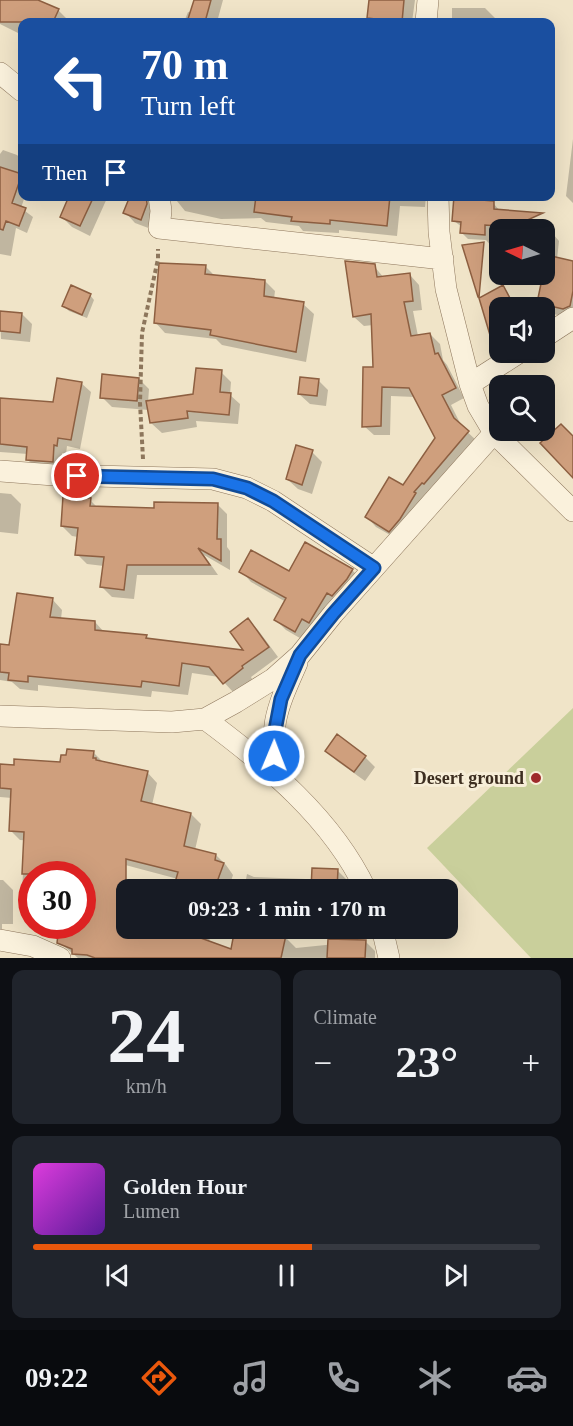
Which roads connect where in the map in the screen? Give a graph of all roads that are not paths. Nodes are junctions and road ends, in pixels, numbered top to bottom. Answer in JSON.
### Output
{"nodes":[{"id":1,"x":428,"y":0,"type":"edge"},
{"id":2,"x":426,"y":18,"type":"edge"},
{"id":3,"x":0,"y":73,"type":"edge"},
{"id":4,"x":18,"y":88,"type":"edge"},
{"id":5,"x":160,"y":201,"type":"edge"},
{"id":6,"x":438,"y":201,"type":"edge"},
{"id":7,"x":443,"y":259,"type":"junction"},
{"id":8,"x":573,"y":318,"type":"edge"},
{"id":9,"x":555,"y":330,"type":"edge"},
{"id":10,"x":503,"y":363,"type":"edge"},
{"id":11,"x":470,"y":384,"type":"junction"},
{"id":12,"x":489,"y":425,"type":"edge"},
{"id":13,"x":489,"y":440,"type":"edge"},
{"id":14,"x":501,"y":441,"type":"edge"},
{"id":15,"x":0,"y":471,"type":"edge"},
{"id":16,"x":573,"y":511,"type":"edge"},
{"id":17,"x":374,"y":568,"type":"junction"},
{"id":18,"x":300,"y":655,"type":"junction"},
{"id":19,"x":0,"y":716,"type":"edge"},
{"id":20,"x":205,"y":719,"type":"junction"},
{"id":21,"x":281,"y":780,"type":"junction"},
{"id":22,"x":360,"y":879,"type":"edge"},
{"id":23,"x":385,"y":939,"type":"edge"},
{"id":24,"x":0,"y":940,"type":"edge"},
{"id":25,"x":60,"y":958,"type":"edge"},
{"id":26,"x":389,"y":958,"type":"edge"}],
"edges":[{"from":1,"to":2,"type":"street"},
{"from":3,"to":4,"type":"street"},
{"from":5,"to":7,"type":"street"},
{"from":6,"to":7,"type":"street"},
{"from":7,"to":11,"type":"street"},
{"from":8,"to":9,"type":"street"},
{"from":10,"to":11,"type":"street"},
{"from":11,"to":12,"type":"street"},
{"from":13,"to":17,"type":"street"},
{"from":14,"to":16,"type":"street"},
{"from":15,"to":17,"type":"street"},
{"from":17,"to":18,"type":"street"},
{"from":18,"to":20,"type":"street"},
{"from":18,"to":21,"type":"street"},
{"from":19,"to":20,"type":"street"},
{"from":20,"to":21,"type":"street"},
{"from":21,"to":22,"type":"street"},
{"from":23,"to":26,"type":"street"},
{"from":24,"to":25,"type":"street"}]}
